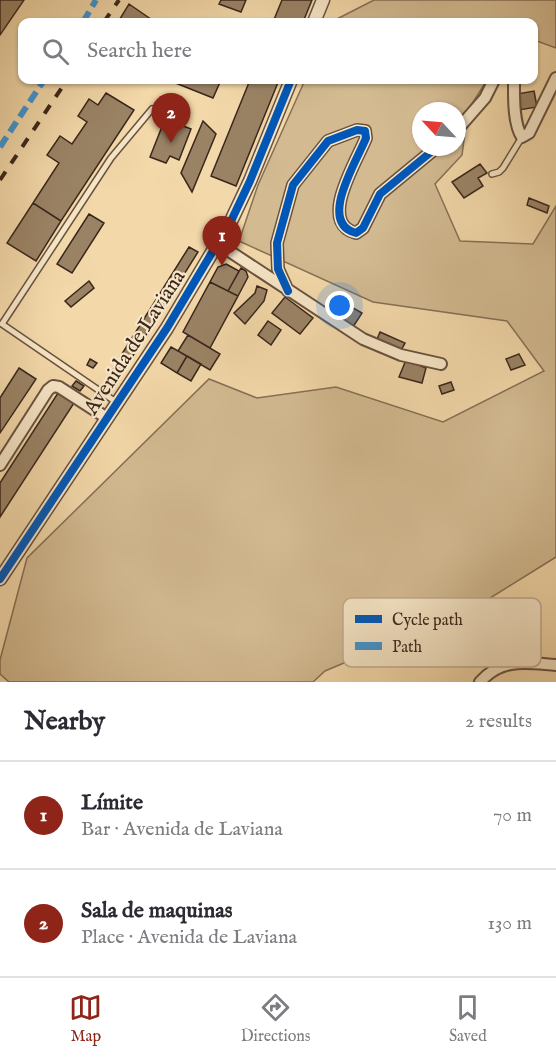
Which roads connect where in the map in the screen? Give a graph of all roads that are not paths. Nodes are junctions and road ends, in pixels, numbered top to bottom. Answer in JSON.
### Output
{"nodes":[{"id":1,"x":323,"y":0,"type":"edge"},
{"id":2,"x":316,"y":18,"type":"edge"},
{"id":3,"x":556,"y":78,"type":"edge"},
{"id":4,"x":289,"y":84,"type":"edge"},
{"id":5,"x":492,"y":84,"type":"edge"},
{"id":6,"x":514,"y":84,"type":"edge"},
{"id":7,"x":152,"y":109,"type":"dead end"},
{"id":8,"x":466,"y":120,"type":"edge"},
{"id":9,"x":522,"y":137,"type":"junction"},
{"id":10,"x":426,"y":156,"type":"edge"},
{"id":11,"x":492,"y":174,"type":"dead end"},
{"id":12,"x":217,"y":243,"type":"junction"},
{"id":13,"x":288,"y":291,"type":"junction"},
{"id":14,"x":441,"y":364,"type":"dead end"},
{"id":15,"x":117,"y":402,"type":"junction"},
{"id":16,"x":107,"y":418,"type":"junction"},
{"id":17,"x":0,"y":465,"type":"edge"},
{"id":18,"x":0,"y":579,"type":"edge"},
{"id":19,"x":541,"y":664,"type":"edge"},
{"id":20,"x":556,"y":664,"type":"edge"},
{"id":21,"x":501,"y":667,"type":"edge"},
{"id":22,"x":480,"y":682,"type":"edge"}],
"edges":[{"from":1,"to":2,"type":"street"},
{"from":3,"to":9,"type":"street"},
{"from":4,"to":12,"type":"street","name":"Avenida de Laviana"},
{"from":5,"to":8,"type":"street"},
{"from":6,"to":9,"type":"street"},
{"from":7,"to":15,"type":"lane"},
{"from":9,"to":11,"type":"lane"},
{"from":10,"to":13,"type":"street"},
{"from":12,"to":13,"type":"street"},
{"from":12,"to":15,"type":"street","name":"Avenida de Laviana"},
{"from":13,"to":14,"type":"street"},
{"from":15,"to":16,"type":"street","name":"Avenida de Laviana"},
{"from":16,"to":17,"type":"street"},
{"from":16,"to":18,"type":"street","name":"Avenida de Laviana"},
{"from":19,"to":20,"type":"street"},
{"from":21,"to":22,"type":"street"}]}
